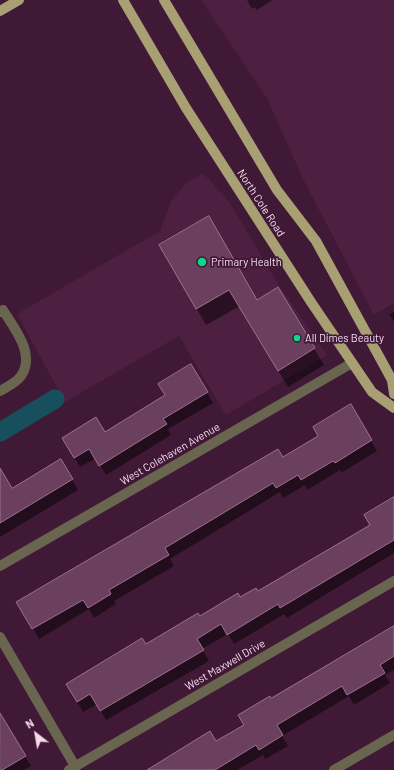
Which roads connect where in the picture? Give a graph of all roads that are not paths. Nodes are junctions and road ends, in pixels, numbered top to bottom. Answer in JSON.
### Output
{"nodes":[{"id":1,"x":19,"y":0,"type":"edge"},
{"id":2,"x":123,"y":0,"type":"edge"},
{"id":3,"x":164,"y":0,"type":"edge"},
{"id":4,"x":0,"y":11,"type":"edge"},
{"id":5,"x":0,"y":312,"type":"edge"},
{"id":6,"x":352,"y":363,"type":"junction"},
{"id":7,"x":0,"y":391,"type":"edge"},
{"id":8,"x":394,"y":394,"type":"edge"},
{"id":9,"x":394,"y":408,"type":"edge"},
{"id":10,"x":0,"y":566,"type":"edge"},
{"id":11,"x":394,"y":581,"type":"edge"},
{"id":12,"x":0,"y":637,"type":"edge"},
{"id":13,"x":394,"y":735,"type":"edge"},
{"id":14,"x":72,"y":768,"type":"edge"},
{"id":15,"x":334,"y":770,"type":"edge"}],
"edges":[{"from":1,"to":4,"type":"main road"},
{"from":2,"to":6,"type":"main road","name":"North Cole Road"},
{"from":3,"to":8,"type":"main road","name":"North Cole Road"},
{"from":5,"to":7,"type":"street"},
{"from":6,"to":9,"type":"main road","name":"North Cole Road"},
{"from":6,"to":10,"type":"street","name":"West Colehaven Avenue"},
{"from":11,"to":14,"type":"street","name":"West Maxwell Drive"},
{"from":12,"to":14,"type":"street"},
{"from":13,"to":15,"type":"street"}]}
